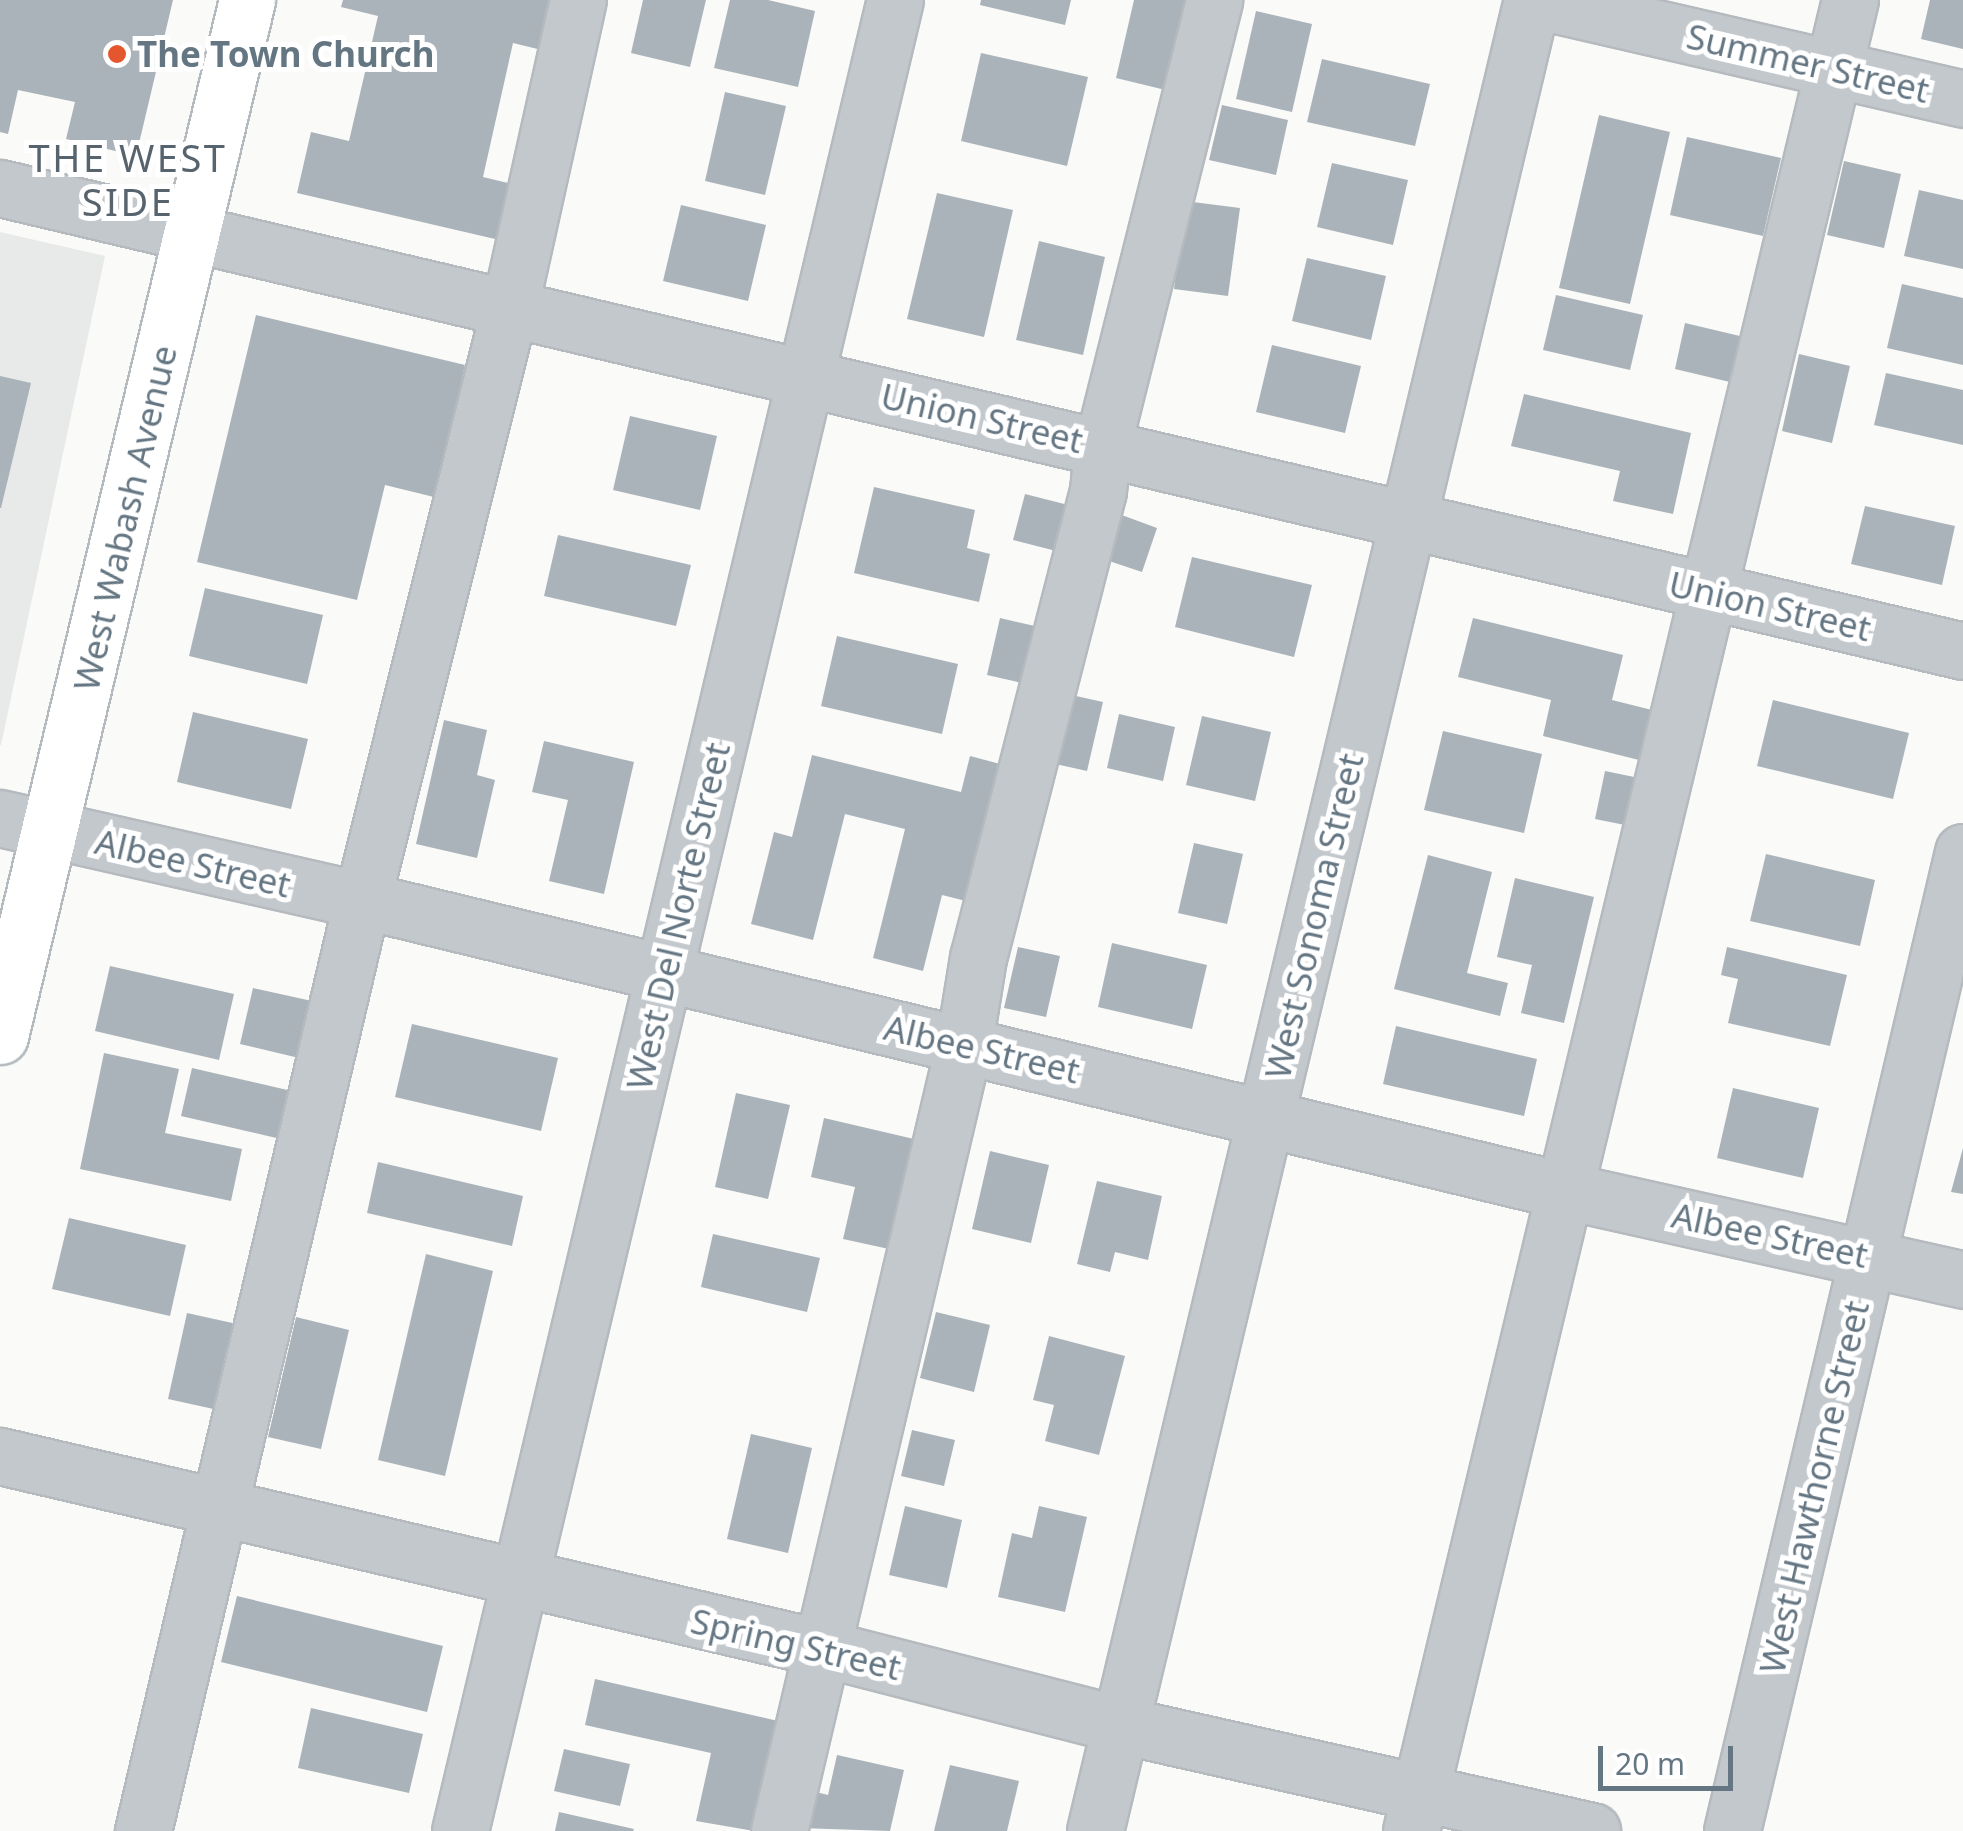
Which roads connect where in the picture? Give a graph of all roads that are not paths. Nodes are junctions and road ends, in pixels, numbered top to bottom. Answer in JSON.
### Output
{"nodes":[{"id":1,"x":247,"y":0,"type":"edge"},
{"id":2,"x":578,"y":0,"type":"edge"},
{"id":3,"x":896,"y":0,"type":"edge"},
{"id":4,"x":1214,"y":0,"type":"edge"},
{"id":5,"x":1534,"y":0,"type":"edge"},
{"id":6,"x":1850,"y":0,"type":"edge"},
{"id":7,"x":1833,"y":68,"type":"junction"},
{"id":8,"x":1963,"y":99,"type":"edge"},
{"id":9,"x":0,"y":188,"type":"edge"},
{"id":10,"x":194,"y":231,"type":"junction"},
{"id":11,"x":510,"y":306,"type":"junction"},
{"id":12,"x":806,"y":376,"type":"junction"},
{"id":13,"x":1102,"y":447,"type":"junction"},
{"id":14,"x":1408,"y":520,"type":"junction"},
{"id":15,"x":1707,"y":591,"type":"junction"},
{"id":16,"x":1963,"y":651,"type":"edge"},
{"id":17,"x":26,"y":824,"type":"edge"},
{"id":18,"x":1963,"y":852,"type":"edge"},
{"id":19,"x":362,"y":900,"type":"junction"},
{"id":20,"x":1951,"y":957,"type":"edge"},
{"id":21,"x":664,"y":974,"type":"junction"},
{"id":22,"x":0,"y":1036,"type":"edge"},
{"id":23,"x":964,"y":1044,"type":"junction"},
{"id":24,"x":1266,"y":1117,"type":"junction"},
{"id":25,"x":1562,"y":1190,"type":"junction"},
{"id":26,"x":1868,"y":1256,"type":"junction"},
{"id":27,"x":1963,"y":1280,"type":"edge"},
{"id":28,"x":0,"y":1456,"type":"edge"},
{"id":29,"x":218,"y":1510,"type":"junction"},
{"id":30,"x":520,"y":1579,"type":"junction"},
{"id":31,"x":822,"y":1648,"type":"junction"},
{"id":32,"x":1121,"y":1724,"type":"junction"},
{"id":33,"x":1416,"y":1810,"type":"edge"},
{"id":34,"x":143,"y":1831,"type":"edge"},
{"id":35,"x":460,"y":1831,"type":"edge"},
{"id":36,"x":778,"y":1831,"type":"edge"},
{"id":37,"x":1095,"y":1831,"type":"edge"},
{"id":38,"x":1592,"y":1831,"type":"edge"},
{"id":39,"x":1732,"y":1831,"type":"edge"}],
"edges":[{"from":1,"to":10,"type":"main road","name":"West Wabash Avenue"},
{"from":2,"to":11,"type":"street"},
{"from":3,"to":12,"type":"street","name":"West Del Norte Street"},
{"from":4,"to":13,"type":"street"},
{"from":5,"to":7,"type":"street","name":"Summer Street"},
{"from":5,"to":14,"type":"street","name":"West Sonoma Street"},
{"from":6,"to":7,"type":"street"},
{"from":7,"to":8,"type":"street","name":"Summer Street"},
{"from":7,"to":15,"type":"street"},
{"from":9,"to":10,"type":"street","name":"Union Street"},
{"from":10,"to":11,"type":"street","name":"Union Street"},
{"from":10,"to":17,"type":"main road","name":"West Wabash Avenue"},
{"from":11,"to":12,"type":"street","name":"Union Street"},
{"from":11,"to":19,"type":"street"},
{"from":12,"to":13,"type":"street","name":"Union Street"},
{"from":12,"to":21,"type":"street","name":"West Del Norte Street"},
{"from":13,"to":14,"type":"street","name":"Union Street"},
{"from":13,"to":23,"type":"street"},
{"from":14,"to":15,"type":"street","name":"Union Street"},
{"from":14,"to":24,"type":"street","name":"West Sonoma Street"},
{"from":15,"to":16,"type":"street","name":"Union Street"},
{"from":15,"to":25,"type":"street"},
{"from":17,"to":19,"type":"street","name":"Albee Street"},
{"from":17,"to":22,"type":"main road","name":"West Wabash Avenue"},
{"from":18,"to":20,"type":"street","name":"West Hawthorne Street"},
{"from":19,"to":21,"type":"street","name":"Albee Street"},
{"from":19,"to":29,"type":"street"},
{"from":20,"to":26,"type":"street","name":"West Hawthorne Street"},
{"from":21,"to":23,"type":"street","name":"Albee Street"},
{"from":21,"to":30,"type":"street","name":"West Del Norte Street"},
{"from":23,"to":24,"type":"street","name":"Albee Street"},
{"from":23,"to":31,"type":"street"},
{"from":24,"to":25,"type":"street","name":"Albee Street"},
{"from":24,"to":32,"type":"street","name":"West Sonoma Street"},
{"from":25,"to":26,"type":"street","name":"Albee Street"},
{"from":25,"to":33,"type":"street"},
{"from":26,"to":27,"type":"street","name":"Albee Street"},
{"from":26,"to":39,"type":"street","name":"West Hawthorne Street"},
{"from":28,"to":29,"type":"street","name":"Spring Street"},
{"from":29,"to":30,"type":"street","name":"Spring Street"},
{"from":29,"to":34,"type":"street"},
{"from":30,"to":31,"type":"street","name":"Spring Street"},
{"from":30,"to":35,"type":"street","name":"West Del Norte Street"},
{"from":31,"to":32,"type":"street","name":"Spring Street"},
{"from":31,"to":36,"type":"street"},
{"from":32,"to":33,"type":"street","name":"Spring Street"},
{"from":32,"to":37,"type":"street","name":"West Sonoma Street"},
{"from":33,"to":38,"type":"street","name":"Spring Street"}]}
